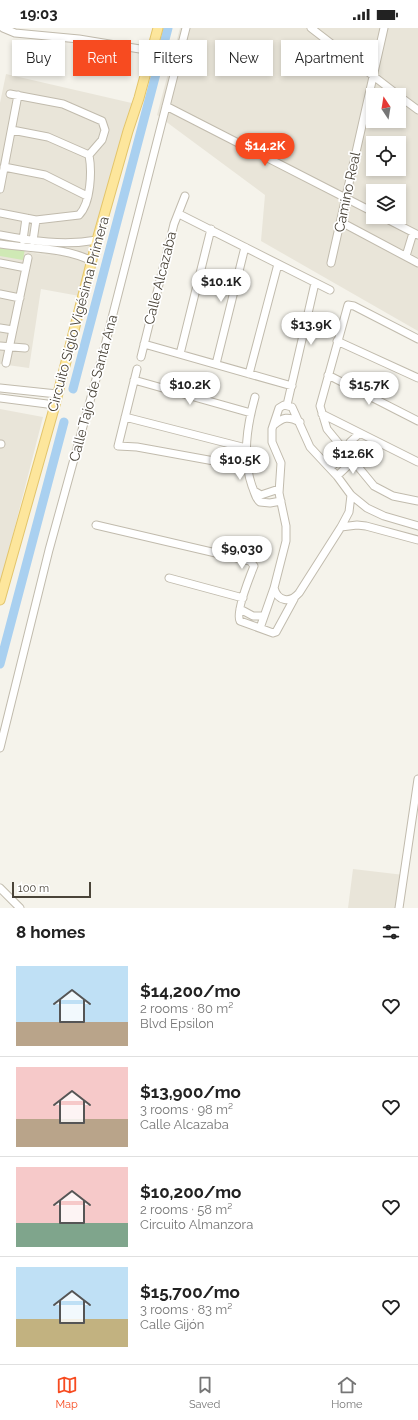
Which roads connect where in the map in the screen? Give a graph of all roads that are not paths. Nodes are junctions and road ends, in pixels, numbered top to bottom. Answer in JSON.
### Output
{"nodes":[{"id":1,"x":3,"y":28,"type":"edge"},
{"id":2,"x":158,"y":28,"type":"edge"},
{"id":3,"x":186,"y":28,"type":"edge"},
{"id":4,"x":384,"y":28,"type":"edge"},
{"id":5,"x":315,"y":29,"type":"edge"},
{"id":6,"x":155,"y":40,"type":"edge"},
{"id":7,"x":328,"y":40,"type":"edge"},
{"id":8,"x":139,"y":49,"type":"edge"},
{"id":9,"x":378,"y":52,"type":"edge"},
{"id":10,"x":145,"y":76,"type":"edge"},
{"id":11,"x":372,"y":76,"type":"joint"},
{"id":12,"x":389,"y":88,"type":"edge"},
{"id":13,"x":10,"y":94,"type":"dead end"},
{"id":14,"x":18,"y":95,"type":"junction"},
{"id":15,"x":406,"y":101,"type":"edge"},
{"id":16,"x":166,"y":106,"type":"junction"},
{"id":17,"x":418,"y":110,"type":"edge"},
{"id":18,"x":12,"y":130,"type":"junction"},
{"id":19,"x":89,"y":155,"type":"junction"},
{"id":20,"x":4,"y":167,"type":"junction"},
{"id":21,"x":0,"y":189,"type":"edge"},
{"id":22,"x":87,"y":196,"type":"junction"},
{"id":23,"x":185,"y":196,"type":"dead end"},
{"id":24,"x":345,"y":197,"type":"junction"},
{"id":25,"x":366,"y":208,"type":"edge"},
{"id":26,"x":0,"y":213,"type":"edge"},
{"id":27,"x":179,"y":214,"type":"junction"},
{"id":28,"x":26,"y":218,"type":"junction"},
{"id":29,"x":36,"y":220,"type":"junction"},
{"id":30,"x":341,"y":222,"type":"junction"},
{"id":31,"x":397,"y":224,"type":"edge"},
{"id":32,"x":211,"y":229,"type":"junction"},
{"id":33,"x":416,"y":234,"type":"edge"},
{"id":34,"x":0,"y":236,"type":"edge"},
{"id":35,"x":23,"y":240,"type":"junction"},
{"id":36,"x":97,"y":240,"type":"junction"},
{"id":37,"x":33,"y":241,"type":"junction"},
{"id":38,"x":67,"y":243,"type":"junction"},
{"id":39,"x":0,"y":244,"type":"edge"},
{"id":40,"x":245,"y":247,"type":"junction"},
{"id":41,"x":67,"y":251,"type":"junction"},
{"id":42,"x":406,"y":256,"type":"junction"},
{"id":43,"x":28,"y":258,"type":"dead end"},
{"id":44,"x":92,"y":261,"type":"junction"},
{"id":45,"x":331,"y":262,"type":"dead end"},
{"id":46,"x":0,"y":263,"type":"edge"},
{"id":47,"x":418,"y":263,"type":"edge"},
{"id":48,"x":278,"y":264,"type":"junction"},
{"id":49,"x":26,"y":268,"type":"junction"},
{"id":50,"x":315,"y":283,"type":"junction"},
{"id":51,"x":330,"y":290,"type":"dead end"},
{"id":52,"x":0,"y":294,"type":"edge"},
{"id":53,"x":20,"y":298,"type":"junction"},
{"id":54,"x":0,"y":328,"type":"edge"},
{"id":55,"x":13,"y":330,"type":"junction"},
{"id":56,"x":418,"y":339,"type":"edge"},
{"id":57,"x":338,"y":341,"type":"junction"},
{"id":58,"x":144,"y":344,"type":"junction"},
{"id":59,"x":0,"y":346,"type":"edge"},
{"id":60,"x":9,"y":347,"type":"junction"},
{"id":61,"x":25,"y":348,"type":"dead end"},
{"id":62,"x":180,"y":354,"type":"junction"},
{"id":63,"x":141,"y":357,"type":"dead end"},
{"id":64,"x":6,"y":363,"type":"dead end"},
{"id":65,"x":216,"y":364,"type":"junction"},
{"id":66,"x":138,"y":369,"type":"dead end"},
{"id":67,"x":249,"y":374,"type":"junction"},
{"id":68,"x":328,"y":374,"type":"junction"},
{"id":69,"x":418,"y":378,"type":"edge"},
{"id":70,"x":134,"y":380,"type":"junction"},
{"id":71,"x":292,"y":386,"type":"junction"},
{"id":72,"x":0,"y":388,"type":"edge"},
{"id":73,"x":57,"y":394,"type":"junction"},
{"id":74,"x":255,"y":397,"type":"dead end"},
{"id":75,"x":0,"y":398,"type":"edge"},
{"id":76,"x":55,"y":405,"type":"junction"},
{"id":77,"x":287,"y":405,"type":"junction"},
{"id":78,"x":251,"y":413,"type":"junction"},
{"id":79,"x":322,"y":414,"type":"junction"},
{"id":80,"x":125,"y":417,"type":"junction"},
{"id":81,"x":418,"y":421,"type":"edge"},
{"id":82,"x":300,"y":422,"type":"junction"},
{"id":83,"x":274,"y":425,"type":"junction"},
{"id":84,"x":360,"y":433,"type":"junction"},
{"id":85,"x":246,"y":448,"type":"junction"},
{"id":86,"x":350,"y":456,"type":"junction"},
{"id":87,"x":418,"y":462,"type":"edge"},
{"id":88,"x":247,"y":467,"type":"junction"},
{"id":89,"x":330,"y":468,"type":"junction"},
{"id":90,"x":337,"y":476,"type":"junction"},
{"id":91,"x":279,"y":489,"type":"junction"},
{"id":92,"x":254,"y":491,"type":"junction"},
{"id":93,"x":351,"y":496,"type":"junction"},
{"id":94,"x":281,"y":501,"type":"junction"},
{"id":95,"x":418,"y":502,"type":"edge"},
{"id":96,"x":96,"y":525,"type":"dead end"},
{"id":97,"x":418,"y":526,"type":"edge"},
{"id":98,"x":341,"y":527,"type":"junction"},
{"id":99,"x":418,"y":540,"type":"edge"},
{"id":100,"x":169,"y":578,"type":"dead end"},
{"id":101,"x":274,"y":588,"type":"junction"},
{"id":102,"x":242,"y":598,"type":"junction"},
{"id":103,"x":294,"y":599,"type":"junction"},
{"id":104,"x":0,"y":600,"type":"edge"},
{"id":105,"x":240,"y":609,"type":"junction"},
{"id":106,"x":263,"y":616,"type":"junction"},
{"id":107,"x":260,"y":628,"type":"junction"},
{"id":108,"x":0,"y":748,"type":"edge"},
{"id":109,"x":418,"y":778,"type":"edge"},
{"id":110,"x":417,"y":791,"type":"edge"},
{"id":111,"x":0,"y":888,"type":"edge"},
{"id":112,"x":20,"y":908,"type":"edge"},
{"id":113,"x":399,"y":908,"type":"edge"}],
"edges":[{"from":1,"to":8,"type":"street"},
{"from":2,"to":6,"type":"main road","name":"Circuito Siglo Vigésima Primera"},
{"from":3,"to":16,"type":"street","name":"Calle Tajo de Santa Ana"},
{"from":4,"to":9,"type":"street","name":"Camino Real"},
{"from":5,"to":7,"type":"street"},
{"from":10,"to":36,"type":"main road","name":"Circuito Siglo Vigésima Primera"},
{"from":11,"to":12,"type":"street"},
{"from":11,"to":24,"type":"street","name":"Camino Real"},
{"from":13,"to":14,"type":"street"},
{"from":14,"to":18,"type":"street"},
{"from":14,"to":19,"type":"street"},
{"from":15,"to":17,"type":"street"},
{"from":16,"to":24,"type":"street"},
{"from":16,"to":108,"type":"street","name":"Calle Tajo de Santa Ana"},
{"from":18,"to":19,"type":"street"},
{"from":18,"to":20,"type":"street"},
{"from":19,"to":22,"type":"street"},
{"from":20,"to":21,"type":"street"},
{"from":20,"to":22,"type":"street"},
{"from":22,"to":29,"type":"street"},
{"from":23,"to":27,"type":"street","name":"Calle Alcazaba"},
{"from":24,"to":25,"type":"street"},
{"from":24,"to":30,"type":"street","name":"Camino Real"},
{"from":26,"to":28,"type":"street"},
{"from":27,"to":32,"type":"street","name":"Calle Alcazaba"},
{"from":27,"to":58,"type":"street","name":"Calle Alcazaba"},
{"from":28,"to":29,"type":"street"},
{"from":28,"to":35,"type":"street"},
{"from":29,"to":37,"type":"street"},
{"from":30,"to":42,"type":"street"},
{"from":30,"to":45,"type":"street","name":"Camino Real"},
{"from":31,"to":33,"type":"street"},
{"from":32,"to":40,"type":"street","name":"Calle Alcazaba"},
{"from":32,"to":62,"type":"street"},
{"from":33,"to":42,"type":"street"},
{"from":34,"to":35,"type":"street"},
{"from":35,"to":37,"type":"street"},
{"from":36,"to":38,"type":"street"},
{"from":36,"to":44,"type":"main road","name":"Circuito Siglo Vigésima Primera"},
{"from":37,"to":38,"type":"street"},
{"from":38,"to":41,"type":"street"},
{"from":39,"to":41,"type":"street"},
{"from":40,"to":48,"type":"street","name":"Calle Alcazaba"},
{"from":40,"to":65,"type":"street"},
{"from":41,"to":44,"type":"street"},
{"from":42,"to":47,"type":"street"},
{"from":43,"to":49,"type":"street"},
{"from":44,"to":73,"type":"main road","name":"Circuito Siglo Vigésima Primera"},
{"from":46,"to":49,"type":"street"},
{"from":48,"to":50,"type":"street","name":"Calle Alcazaba"},
{"from":48,"to":67,"type":"street"},
{"from":49,"to":53,"type":"street"},
{"from":50,"to":51,"type":"street","name":"Calle Alcazaba"},
{"from":50,"to":71,"type":"street"},
{"from":52,"to":53,"type":"street"},
{"from":53,"to":55,"type":"street"},
{"from":54,"to":55,"type":"street"},
{"from":55,"to":60,"type":"street"},
{"from":56,"to":57,"type":"street"},
{"from":57,"to":68,"type":"street"},
{"from":57,"to":69,"type":"street"},
{"from":58,"to":62,"type":"street","name":"Calle Alcazaba"},
{"from":58,"to":63,"type":"street","name":"Calle Alcazaba"},
{"from":59,"to":60,"type":"street"},
{"from":60,"to":61,"type":"street"},
{"from":60,"to":64,"type":"street"},
{"from":62,"to":65,"type":"street","name":"Calle Alcazaba"},
{"from":65,"to":67,"type":"street","name":"Calle Alcazaba"},
{"from":66,"to":70,"type":"street"},
{"from":67,"to":71,"type":"street","name":"Calle Alcazaba"},
{"from":68,"to":79,"type":"street"},
{"from":68,"to":81,"type":"street"},
{"from":70,"to":78,"type":"street"},
{"from":70,"to":80,"type":"street"},
{"from":71,"to":77,"type":"street"},
{"from":72,"to":73,"type":"street"},
{"from":73,"to":76,"type":"main road","name":"Circuito Siglo Vigésima Primera"},
{"from":74,"to":78,"type":"street"},
{"from":75,"to":76,"type":"street"},
{"from":76,"to":104,"type":"main road","name":"Circuito Siglo Vigésima Primera"},
{"from":77,"to":82,"type":"street"},
{"from":77,"to":83,"type":"street"},
{"from":78,"to":85,"type":"street"},
{"from":79,"to":84,"type":"street"},
{"from":79,"to":86,"type":"street"},
{"from":80,"to":85,"type":"street"},
{"from":80,"to":88,"type":"street"},
{"from":82,"to":83,"type":"street"},
{"from":82,"to":89,"type":"street"},
{"from":83,"to":91,"type":"street"},
{"from":84,"to":86,"type":"street"},
{"from":84,"to":87,"type":"street"},
{"from":85,"to":88,"type":"street"},
{"from":86,"to":89,"type":"street"},
{"from":86,"to":90,"type":"street"},
{"from":86,"to":95,"type":"street"},
{"from":88,"to":92,"type":"street"},
{"from":89,"to":90,"type":"street"},
{"from":90,"to":93,"type":"street"},
{"from":91,"to":92,"type":"street"},
{"from":91,"to":94,"type":"street"},
{"from":92,"to":94,"type":"street"},
{"from":93,"to":97,"type":"street"},
{"from":93,"to":98,"type":"street"},
{"from":94,"to":101,"type":"street"},
{"from":96,"to":102,"type":"street"},
{"from":98,"to":99,"type":"street"},
{"from":98,"to":103,"type":"street"},
{"from":100,"to":102,"type":"street"},
{"from":101,"to":103,"type":"street"},
{"from":101,"to":106,"type":"street"},
{"from":102,"to":105,"type":"street"},
{"from":103,"to":107,"type":"street"},
{"from":105,"to":106,"type":"street"},
{"from":105,"to":107,"type":"street"},
{"from":106,"to":107,"type":"street"},
{"from":109,"to":110,"type":"street"},
{"from":110,"to":113,"type":"street"},
{"from":111,"to":112,"type":"street"}]}
